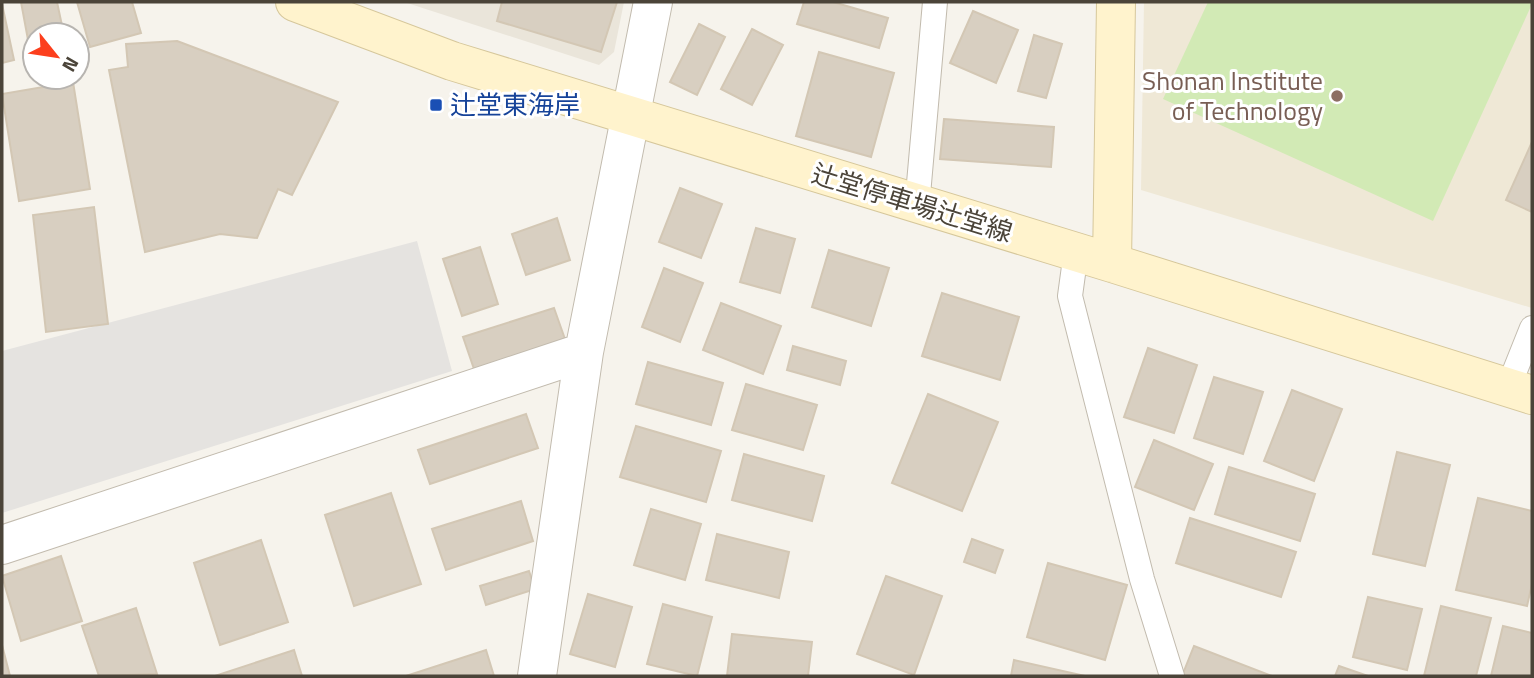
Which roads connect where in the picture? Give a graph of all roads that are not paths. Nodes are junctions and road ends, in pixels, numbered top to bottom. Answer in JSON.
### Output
{"nodes":[{"id":1,"x":295,"y":2,"type":"edge"},
{"id":2,"x":653,"y":2,"type":"edge"},
{"id":3,"x":935,"y":2,"type":"edge"},
{"id":4,"x":1116,"y":2,"type":"edge"},
{"id":5,"x":631,"y":117,"type":"junction"},
{"id":6,"x":917,"y":206,"type":"junction"},
{"id":7,"x":1076,"y":252,"type":"junction"},
{"id":8,"x":1112,"y":262,"type":"junction"},
{"id":9,"x":1532,"y":328,"type":"edge"},
{"id":10,"x":584,"y":352,"type":"junction"},
{"id":11,"x":1520,"y":391,"type":"edge"},
{"id":12,"x":2,"y":545,"type":"edge"},
{"id":13,"x":537,"y":676,"type":"edge"},
{"id":14,"x":1172,"y":676,"type":"edge"}],
"edges":[{"from":1,"to":5,"type":"main road","name":"辻堂停車場辻堂線"},
{"from":2,"to":5,"type":"street"},
{"from":3,"to":6,"type":"lane"},
{"from":4,"to":8,"type":"main road"},
{"from":5,"to":6,"type":"main road","name":"辻堂停車場辻堂線"},
{"from":5,"to":10,"type":"street"},
{"from":6,"to":7,"type":"main road","name":"辻堂停車場辻堂線"},
{"from":7,"to":8,"type":"main road","name":"辻堂停車場辻堂線"},
{"from":7,"to":14,"type":"lane"},
{"from":8,"to":11,"type":"main road","name":"辻堂停車場辻堂線"},
{"from":9,"to":11,"type":"lane"},
{"from":10,"to":12,"type":"street"},
{"from":10,"to":13,"type":"street"}]}
